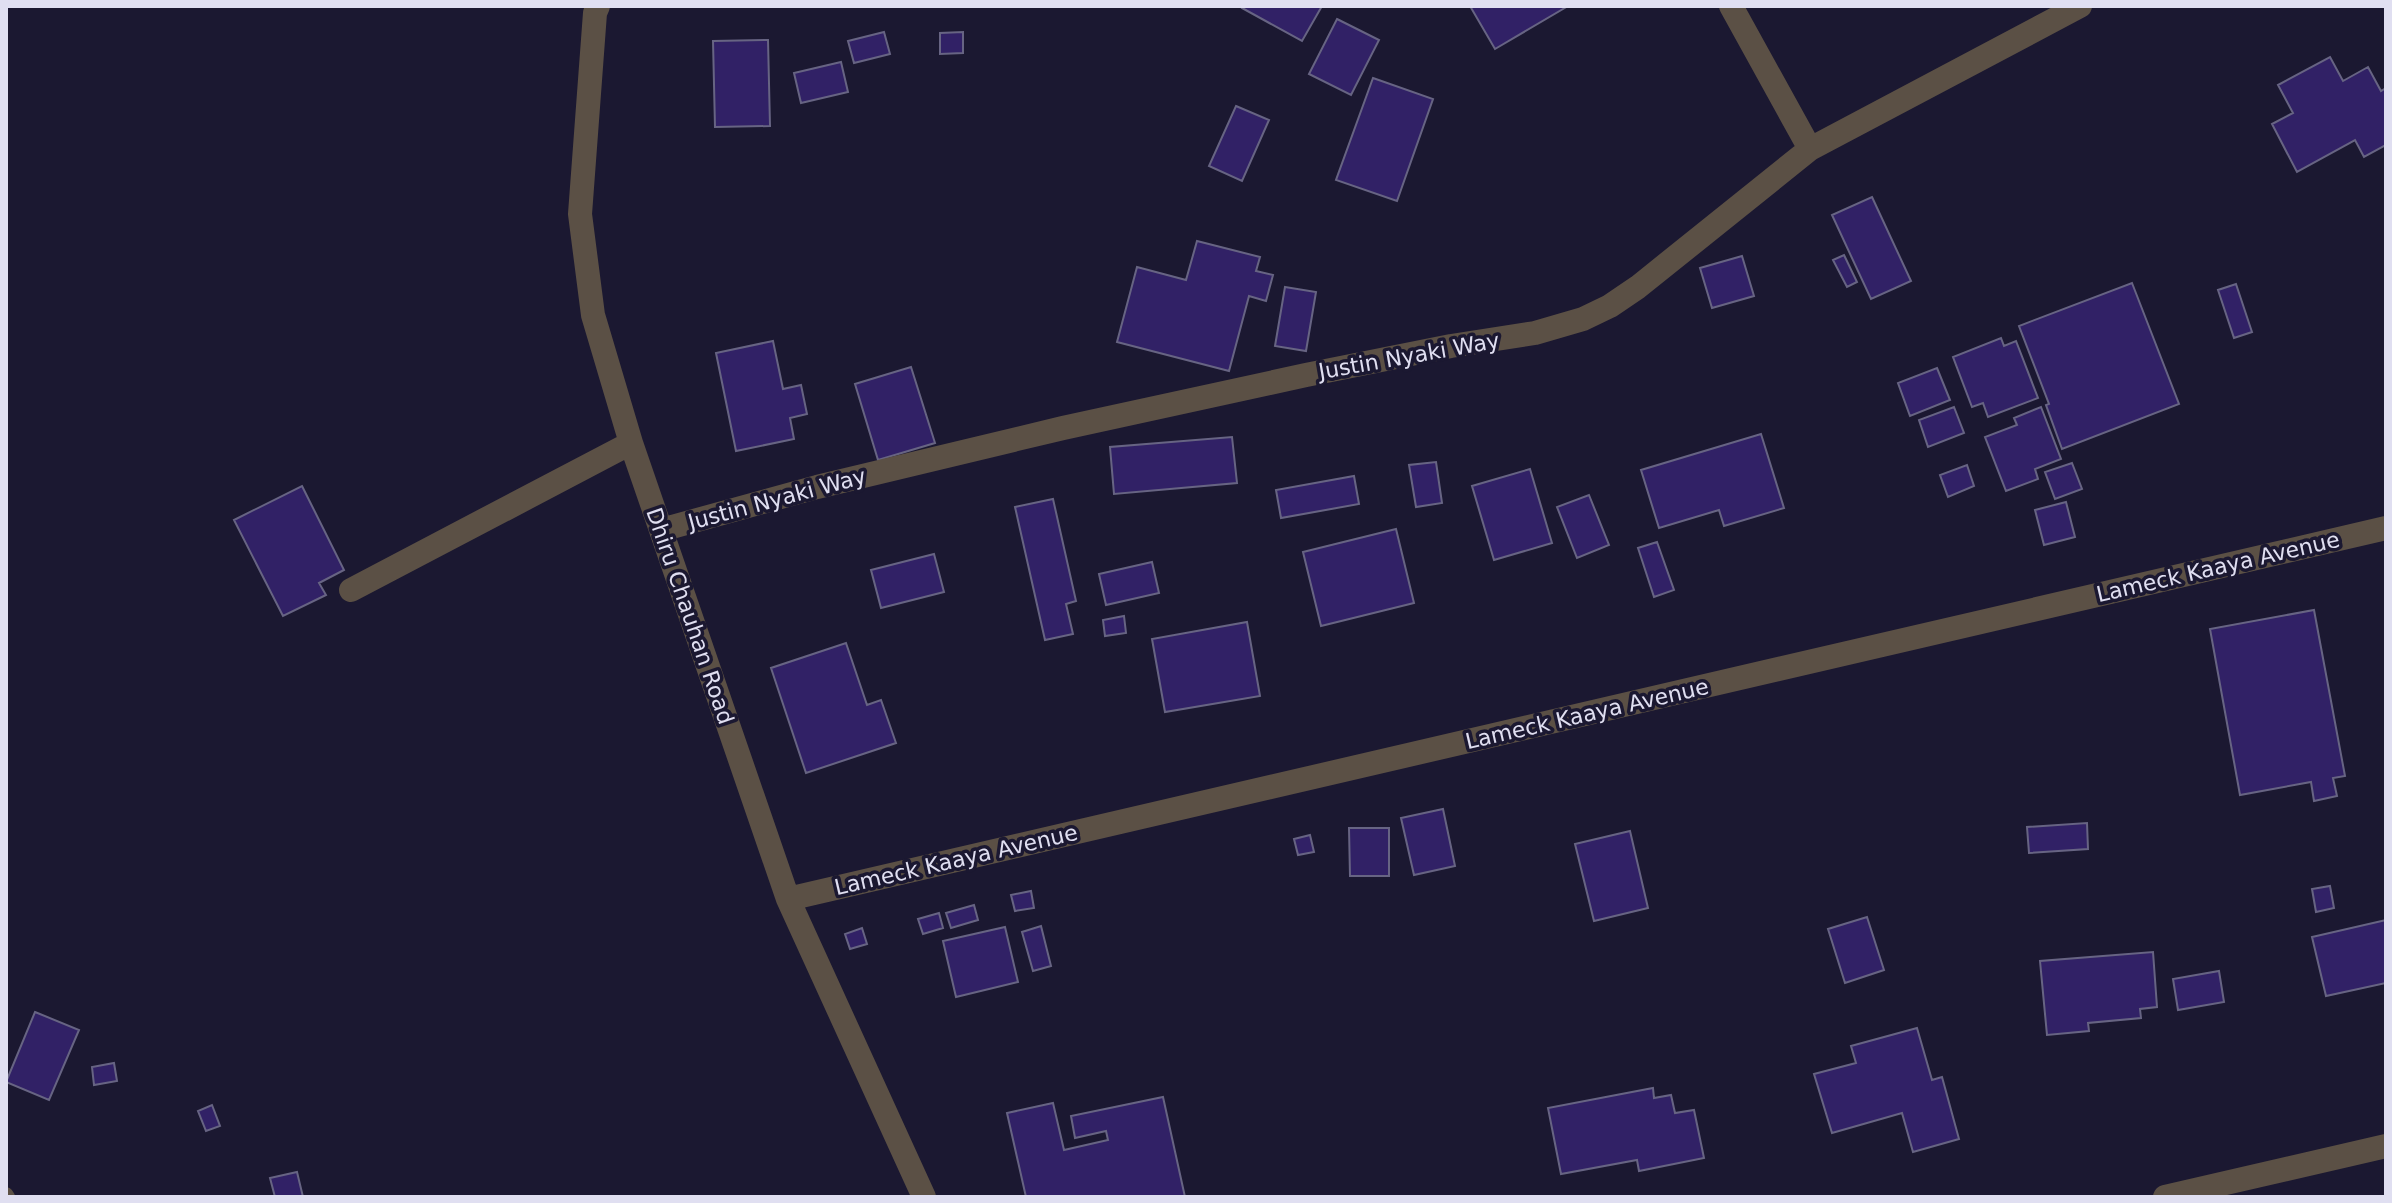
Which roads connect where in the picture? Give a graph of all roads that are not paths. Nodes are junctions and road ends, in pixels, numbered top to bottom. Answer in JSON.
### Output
{"nodes":[{"id":1,"x":598,"y":6,"type":"edge"},
{"id":2,"x":1731,"y":6,"type":"edge"},
{"id":3,"x":2080,"y":6,"type":"edge"},
{"id":4,"x":1810,"y":149,"type":"junction"},
{"id":5,"x":631,"y":443,"type":"junction"},
{"id":6,"x":2386,"y":528,"type":"edge"},
{"id":7,"x":661,"y":530,"type":"junction"},
{"id":8,"x":351,"y":590,"type":"dead end"},
{"id":9,"x":788,"y":899,"type":"junction"},
{"id":10,"x":2386,"y":1146,"type":"edge"},
{"id":11,"x":924,"y":1197,"type":"edge"},
{"id":12,"x":2165,"y":1197,"type":"edge"}],
"edges":[{"from":1,"to":5,"type":"street","name":"Dhiru Chauhan Road"},
{"from":2,"to":4,"type":"street"},
{"from":3,"to":4,"type":"street","name":"Justin Nyaki Way"},
{"from":4,"to":7,"type":"street","name":"Justin Nyaki Way"},
{"from":5,"to":7,"type":"street","name":"Dhiru Chauhan Road"},
{"from":5,"to":8,"type":"street"},
{"from":6,"to":9,"type":"street","name":"Lameck Kaaya Avenue"},
{"from":7,"to":9,"type":"street","name":"Dhiru Chauhan Road"},
{"from":9,"to":11,"type":"street","name":"Dhiru Chauhan Road"},
{"from":10,"to":12,"type":"street"}]}
